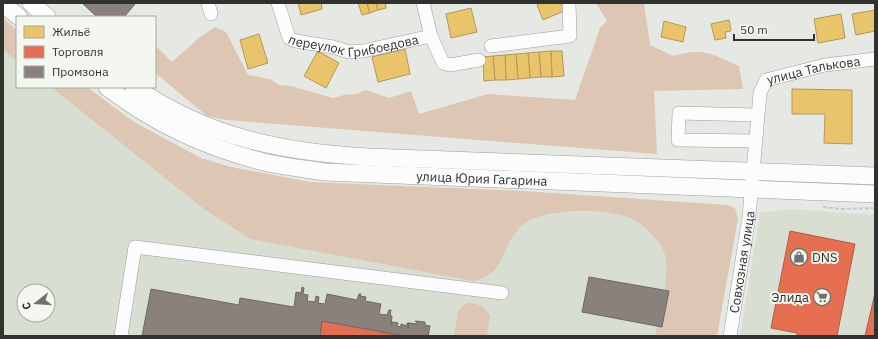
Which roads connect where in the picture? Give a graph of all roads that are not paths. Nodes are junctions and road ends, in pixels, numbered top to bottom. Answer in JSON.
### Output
{"nodes":[{"id":1,"x":31,"y":3,"type":"edge"},
{"id":2,"x":278,"y":3,"type":"edge"},
{"id":3,"x":423,"y":3,"type":"edge"},
{"id":4,"x":569,"y":3,"type":"edge"},
{"id":5,"x":3,"y":4,"type":"edge"},
{"id":6,"x":18,"y":16,"type":"edge"},
{"id":7,"x":46,"y":16,"type":"edge"},
{"id":8,"x":431,"y":36,"type":"junction"},
{"id":9,"x":491,"y":46,"type":"dead end"},
{"id":10,"x":875,"y":59,"type":"edge"},
{"id":11,"x":479,"y":60,"type":"dead end"},
{"id":12,"x":108,"y":88,"type":"edge"},
{"id":13,"x":136,"y":88,"type":"edge"},
{"id":14,"x":756,"y":115,"type":"junction"},
{"id":15,"x":756,"y":141,"type":"junction"},
{"id":16,"x":754,"y":170,"type":"junction"},
{"id":17,"x":875,"y":176,"type":"edge"},
{"id":18,"x":751,"y":187,"type":"junction"},
{"id":19,"x":875,"y":194,"type":"edge"},
{"id":20,"x":502,"y":293,"type":"dead end"},
{"id":21,"x":121,"y":336,"type":"edge"},
{"id":22,"x":730,"y":336,"type":"edge"}],
"edges":[{"from":1,"to":7,"type":"main road"},
{"from":2,"to":8,"type":"street","name":"переулок Грибоедова"},
{"from":3,"to":8,"type":"street"},
{"from":4,"to":9,"type":"street"},
{"from":5,"to":6,"type":"main road"},
{"from":8,"to":11,"type":"street"},
{"from":10,"to":14,"type":"street","name":"улица Талькова"},
{"from":12,"to":18,"type":"main road","name":"улица Юрия Гагарина"},
{"from":13,"to":16,"type":"main road","name":"улица Юрия Гагарина"},
{"from":14,"to":15,"type":"street","name":"улица Талькова"},
{"from":14,"to":15,"type":"street"},
{"from":15,"to":16,"type":"street","name":"улица Талькова"},
{"from":16,"to":17,"type":"main road","name":"улица Юрия Гагарина"},
{"from":16,"to":18,"type":"street","name":"улица Талькова"},
{"from":18,"to":19,"type":"main road","name":"улица Юрия Гагарина"},
{"from":18,"to":22,"type":"street","name":"Совхозная улица"},
{"from":20,"to":21,"type":"street"}]}
